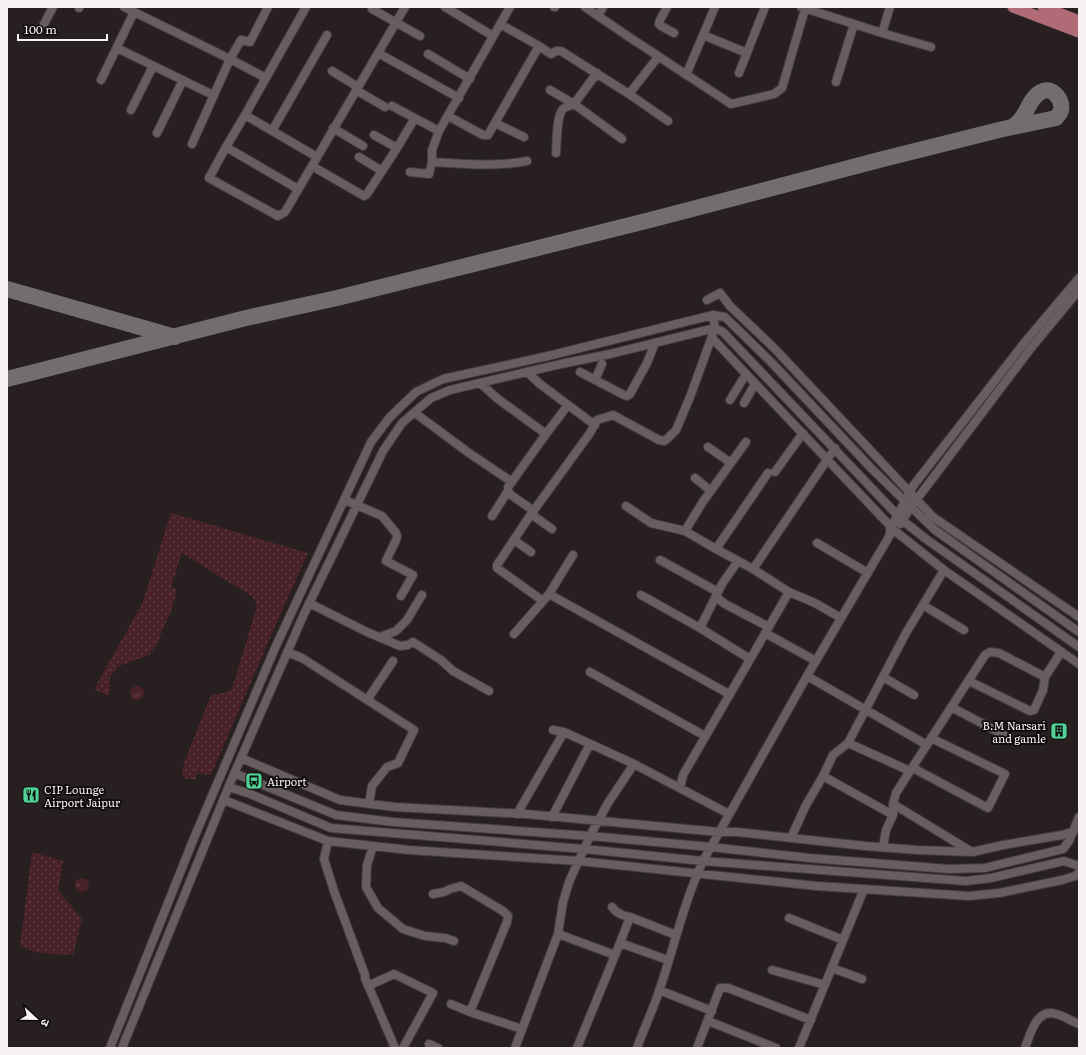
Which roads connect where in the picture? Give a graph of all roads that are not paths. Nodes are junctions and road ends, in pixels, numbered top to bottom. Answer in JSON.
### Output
{"nodes":[{"id":1,"x":53,"y":7,"type":"edge"},
{"id":2,"x":124,"y":7,"type":"edge"},
{"id":3,"x":268,"y":7,"type":"edge"},
{"id":4,"x":306,"y":7,"type":"edge"},
{"id":5,"x":405,"y":7,"type":"edge"},
{"id":6,"x":445,"y":7,"type":"edge"},
{"id":7,"x":510,"y":7,"type":"edge"},
{"id":8,"x":585,"y":7,"type":"edge"},
{"id":9,"x":603,"y":7,"type":"edge"},
{"id":10,"x":667,"y":7,"type":"edge"},
{"id":11,"x":715,"y":7,"type":"edge"},
{"id":12,"x":765,"y":7,"type":"edge"},
{"id":13,"x":890,"y":7,"type":"edge"},
{"id":14,"x":1013,"y":7,"type":"edge"},
{"id":15,"x":1043,"y":7,"type":"edge"},
{"id":16,"x":802,"y":8,"type":"edge"},
{"id":17,"x":372,"y":9,"type":"dead end"},
{"id":18,"x":134,"y":12,"type":"junction"},
{"id":19,"x":598,"y":16,"type":"junction"},
{"id":20,"x":396,"y":23,"type":"junction"},
{"id":21,"x":1079,"y":23,"type":"edge"},
{"id":22,"x":44,"y":24,"type":"dead end"},
{"id":23,"x":500,"y":24,"type":"junction"},
{"id":24,"x":854,"y":24,"type":"junction"},
{"id":25,"x":674,"y":33,"type":"dead end"},
{"id":26,"x":882,"y":33,"type":"junction"},
{"id":27,"x":327,"y":35,"type":"dead end"},
{"id":28,"x":703,"y":35,"type":"junction"},
{"id":29,"x":420,"y":36,"type":"dead end"},
{"id":30,"x":493,"y":36,"type":"junction"},
{"id":31,"x":539,"y":46,"type":"junction"},
{"id":32,"x":931,"y":47,"type":"dead end"},
{"id":33,"x":117,"y":48,"type":"junction"},
{"id":34,"x":378,"y":53,"type":"junction"},
{"id":35,"x":747,"y":53,"type":"junction"},
{"id":36,"x":428,"y":54,"type":"dead end"},
{"id":37,"x":658,"y":57,"type":"junction"},
{"id":38,"x":230,"y":59,"type":"junction"},
{"id":39,"x":153,"y":66,"type":"junction"},
{"id":40,"x":332,"y":71,"type":"dead end"},
{"id":41,"x":597,"y":73,"type":"junction"},
{"id":42,"x":739,"y":73,"type":"dead end"},
{"id":43,"x":686,"y":75,"type":"junction"},
{"id":44,"x":266,"y":78,"type":"junction"},
{"id":45,"x":470,"y":79,"type":"junction"},
{"id":46,"x":101,"y":80,"type":"dead end"},
{"id":47,"x":183,"y":80,"type":"junction"},
{"id":48,"x":836,"y":82,"type":"dead end"},
{"id":49,"x":357,"y":89,"type":"junction"},
{"id":50,"x":550,"y":90,"type":"dead end"},
{"id":51,"x":629,"y":94,"type":"junction"},
{"id":52,"x":213,"y":95,"type":"junction"},
{"id":53,"x":459,"y":98,"type":"junction"},
{"id":54,"x":574,"y":104,"type":"junction"},
{"id":55,"x":131,"y":110,"type":"dead end"},
{"id":56,"x":245,"y":115,"type":"junction"},
{"id":57,"x":448,"y":116,"type":"junction"},
{"id":58,"x":415,"y":118,"type":"junction"},
{"id":59,"x":668,"y":121,"type":"dead end"},
{"id":60,"x":495,"y":123,"type":"junction"},
{"id":61,"x":334,"y":128,"type":"junction"},
{"id":62,"x":272,"y":131,"type":"junction"},
{"id":63,"x":439,"y":131,"type":"junction"},
{"id":64,"x":157,"y":133,"type":"dead end"},
{"id":65,"x":374,"y":135,"type":"dead end"},
{"id":66,"x":524,"y":137,"type":"dead end"},
{"id":67,"x":622,"y":139,"type":"dead end"},
{"id":68,"x":192,"y":144,"type":"dead end"},
{"id":69,"x":363,"y":146,"type":"dead end"},
{"id":70,"x":226,"y":147,"type":"junction"},
{"id":71,"x":397,"y":148,"type":"junction"},
{"id":72,"x":556,"y":153,"type":"dead end"},
{"id":73,"x":317,"y":157,"type":"junction"},
{"id":74,"x":359,"y":157,"type":"dead end"},
{"id":75,"x":527,"y":161,"type":"dead end"},
{"id":76,"x":432,"y":162,"type":"junction"},
{"id":77,"x":312,"y":166,"type":"junction"},
{"id":78,"x":382,"y":170,"type":"junction"},
{"id":79,"x":410,"y":172,"type":"dead end"},
{"id":80,"x":298,"y":189,"type":"junction"},
{"id":81,"x":1079,"y":278,"type":"edge"},
{"id":82,"x":1079,"y":290,"type":"edge"},
{"id":83,"x":707,"y":300,"type":"dead end"},
{"id":84,"x":713,"y":315,"type":"junction"},
{"id":85,"x":715,"y":328,"type":"junction"},
{"id":86,"x":712,"y":338,"type":"junction"},
{"id":87,"x":655,"y":343,"type":"junction"},
{"id":88,"x":602,"y":364,"type":"dead end"},
{"id":89,"x":527,"y":372,"type":"junction"},
{"id":90,"x":580,"y":372,"type":"dead end"},
{"id":91,"x":746,"y":374,"type":"junction"},
{"id":92,"x":595,"y":380,"type":"junction"},
{"id":93,"x":480,"y":383,"type":"junction"},
{"id":94,"x":755,"y":384,"type":"junction"},
{"id":95,"x":730,"y":400,"type":"dead end"},
{"id":96,"x":744,"y":403,"type":"dead end"},
{"id":97,"x":568,"y":405,"type":"junction"},
{"id":98,"x":415,"y":413,"type":"junction"},
{"id":99,"x":594,"y":425,"type":"junction"},
{"id":100,"x":546,"y":434,"type":"junction"},
{"id":101,"x":803,"y":434,"type":"junction"},
{"id":102,"x":746,"y":442,"type":"dead end"},
{"id":103,"x":708,"y":448,"type":"dead end"},
{"id":104,"x":835,"y":448,"type":"junction"},
{"id":105,"x":828,"y":459,"type":"junction"},
{"id":106,"x":731,"y":463,"type":"junction"},
{"id":107,"x":694,"y":478,"type":"dead end"},
{"id":108,"x":512,"y":482,"type":"junction"},
{"id":109,"x":508,"y":491,"type":"junction"},
{"id":110,"x":711,"y":491,"type":"junction"},
{"id":111,"x":909,"y":491,"type":"junction"},
{"id":112,"x":917,"y":499,"type":"junction"},
{"id":113,"x":345,"y":500,"type":"junction"},
{"id":114,"x":904,"y":501,"type":"junction"},
{"id":115,"x":357,"y":506,"type":"junction"},
{"id":116,"x":626,"y":506,"type":"dead end"},
{"id":117,"x":911,"y":507,"type":"junction"},
{"id":118,"x":533,"y":513,"type":"junction"},
{"id":119,"x":492,"y":516,"type":"dead end"},
{"id":120,"x":900,"y":518,"type":"junction"},
{"id":121,"x":552,"y":529,"type":"dead end"},
{"id":122,"x":685,"y":531,"type":"junction"},
{"id":123,"x":892,"y":531,"type":"junction"},
{"id":124,"x":514,"y":540,"type":"junction"},
{"id":125,"x":817,"y":543,"type":"dead end"},
{"id":126,"x":716,"y":549,"type":"junction"},
{"id":127,"x":531,"y":552,"type":"dead end"},
{"id":128,"x":573,"y":555,"type":"dead end"},
{"id":129,"x":660,"y":560,"type":"dead end"},
{"id":130,"x":738,"y":561,"type":"junction"},
{"id":131,"x":753,"y":569,"type":"junction"},
{"id":132,"x":944,"y":570,"type":"junction"},
{"id":133,"x":868,"y":573,"type":"junction"},
{"id":134,"x":789,"y":592,"type":"junction"},
{"id":135,"x":300,"y":594,"type":"junction"},
{"id":136,"x":550,"y":594,"type":"junction"},
{"id":137,"x":717,"y":594,"type":"junction"},
{"id":138,"x":422,"y":595,"type":"dead end"},
{"id":139,"x":641,"y":595,"type":"dead end"},
{"id":140,"x":401,"y":596,"type":"dead end"},
{"id":141,"x":310,"y":601,"type":"junction"},
{"id":142,"x":544,"y":601,"type":"junction"},
{"id":143,"x":923,"y":604,"type":"junction"},
{"id":144,"x":1079,"y":617,"type":"edge"},
{"id":145,"x":841,"y":618,"type":"junction"},
{"id":146,"x":700,"y":628,"type":"junction"},
{"id":147,"x":767,"y":630,"type":"junction"},
{"id":148,"x":964,"y":630,"type":"dead end"},
{"id":149,"x":1079,"y":632,"type":"edge"},
{"id":150,"x":514,"y":634,"type":"dead end"},
{"id":151,"x":380,"y":637,"type":"junction"},
{"id":152,"x":1079,"y":647,"type":"edge"},
{"id":153,"x":287,"y":652,"type":"junction"},
{"id":154,"x":1060,"y":652,"type":"junction"},
{"id":155,"x":750,"y":658,"type":"junction"},
{"id":156,"x":393,"y":661,"type":"dead end"},
{"id":157,"x":816,"y":661,"type":"junction"},
{"id":158,"x":1079,"y":664,"type":"edge"},
{"id":159,"x":590,"y":672,"type":"dead end"},
{"id":160,"x":807,"y":676,"type":"junction"},
{"id":161,"x":883,"y":676,"type":"junction"},
{"id":162,"x":1045,"y":677,"type":"junction"},
{"id":163,"x":968,"y":681,"type":"junction"},
{"id":164,"x":489,"y":691,"type":"dead end"},
{"id":165,"x":729,"y":694,"type":"junction"},
{"id":166,"x":914,"y":695,"type":"dead end"},
{"id":167,"x":367,"y":700,"type":"junction"},
{"id":168,"x":951,"y":707,"type":"junction"},
{"id":169,"x":865,"y":709,"type":"junction"},
{"id":170,"x":553,"y":730,"type":"dead end"},
{"id":171,"x":564,"y":732,"type":"junction"},
{"id":172,"x":705,"y":736,"type":"junction"},
{"id":173,"x":1008,"y":736,"type":"dead end"},
{"id":174,"x":929,"y":741,"type":"junction"},
{"id":175,"x":848,"y":743,"type":"junction"},
{"id":176,"x":590,"y":744,"type":"junction"},
{"id":177,"x":241,"y":758,"type":"junction"},
{"id":178,"x":634,"y":764,"type":"junction"},
{"id":179,"x":912,"y":769,"type":"junction"},
{"id":180,"x":221,"y":773,"type":"junction"},
{"id":181,"x":822,"y":776,"type":"junction"},
{"id":182,"x":231,"y":780,"type":"junction"},
{"id":183,"x":680,"y":788,"type":"junction"},
{"id":184,"x":224,"y":800,"type":"junction"},
{"id":185,"x":369,"y":804,"type":"junction"},
{"id":186,"x":893,"y":804,"type":"junction"},
{"id":187,"x":517,"y":814,"type":"junction"},
{"id":188,"x":729,"y":814,"type":"junction"},
{"id":189,"x":893,"y":815,"type":"junction"},
{"id":190,"x":552,"y":817,"type":"junction"},
{"id":191,"x":1079,"y":817,"type":"edge"},
{"id":192,"x":599,"y":821,"type":"junction"},
{"id":193,"x":1074,"y":831,"type":"junction"},
{"id":194,"x":719,"y":832,"type":"junction"},
{"id":195,"x":590,"y":836,"type":"junction"},
{"id":196,"x":790,"y":838,"type":"junction"},
{"id":197,"x":328,"y":841,"type":"junction"},
{"id":198,"x":374,"y":846,"type":"junction"},
{"id":199,"x":711,"y":847,"type":"junction"},
{"id":200,"x":883,"y":847,"type":"junction"},
{"id":201,"x":584,"y":848,"type":"junction"},
{"id":202,"x":972,"y":852,"type":"junction"},
{"id":203,"x":579,"y":861,"type":"junction"},
{"id":204,"x":704,"y":861,"type":"junction"},
{"id":205,"x":1079,"y":866,"type":"edge"},
{"id":206,"x":1079,"y":873,"type":"edge"},
{"id":207,"x":697,"y":874,"type":"junction"},
{"id":208,"x":864,"y":889,"type":"junction"},
{"id":209,"x":433,"y":894,"type":"dead end"},
{"id":210,"x":612,"y":907,"type":"dead end"},
{"id":211,"x":630,"y":918,"type":"junction"},
{"id":212,"x":789,"y":918,"type":"dead end"},
{"id":213,"x":558,"y":934,"type":"junction"},
{"id":214,"x":676,"y":935,"type":"junction"},
{"id":215,"x":843,"y":940,"type":"junction"},
{"id":216,"x":454,"y":941,"type":"dead end"},
{"id":217,"x":620,"y":943,"type":"junction"},
{"id":218,"x":614,"y":955,"type":"junction"},
{"id":219,"x":668,"y":960,"type":"junction"},
{"id":220,"x":832,"y":968,"type":"junction"},
{"id":221,"x":772,"y":970,"type":"dead end"},
{"id":222,"x":862,"y":979,"type":"dead end"},
{"id":223,"x":825,"y":985,"type":"junction"},
{"id":224,"x":368,"y":986,"type":"junction"},
{"id":225,"x":659,"y":990,"type":"junction"},
{"id":226,"x":451,"y":1004,"type":"dead end"},
{"id":227,"x":712,"y":1010,"type":"junction"},
{"id":228,"x":470,"y":1012,"type":"junction"},
{"id":229,"x":811,"y":1020,"type":"junction"},
{"id":230,"x":708,"y":1021,"type":"junction"},
{"id":231,"x":1079,"y":1024,"type":"edge"},
{"id":232,"x":522,"y":1029,"type":"junction"},
{"id":233,"x":429,"y":1044,"type":"dead end"},
{"id":234,"x":771,"y":1047,"type":"edge"},
{"id":235,"x":110,"y":1048,"type":"edge"},
{"id":236,"x":122,"y":1048,"type":"edge"},
{"id":237,"x":395,"y":1048,"type":"edge"},
{"id":238,"x":403,"y":1048,"type":"edge"},
{"id":239,"x":438,"y":1048,"type":"edge"},
{"id":240,"x":515,"y":1048,"type":"edge"},
{"id":241,"x":577,"y":1048,"type":"edge"},
{"id":242,"x":637,"y":1048,"type":"edge"},
{"id":243,"x":697,"y":1048,"type":"edge"},
{"id":244,"x":799,"y":1048,"type":"edge"},
{"id":245,"x":1025,"y":1048,"type":"edge"}],
"edges":[{"from":1,"to":22,"type":"street"},
{"from":2,"to":18,"type":"street"},
{"from":3,"to":38,"type":"street"},
{"from":4,"to":44,"type":"street"},
{"from":5,"to":20,"type":"street"},
{"from":6,"to":30,"type":"street"},
{"from":7,"to":23,"type":"street"},
{"from":8,"to":19,"type":"street"},
{"from":9,"to":19,"type":"street"},
{"from":10,"to":25,"type":"street"},
{"from":11,"to":28,"type":"street"},
{"from":12,"to":35,"type":"street"},
{"from":13,"to":26,"type":"street"},
{"from":14,"to":21,"type":"main road"},
{"from":15,"to":21,"type":"main road"},
{"from":16,"to":24,"type":"street"},
{"from":16,"to":43,"type":"street"},
{"from":17,"to":20,"type":"street"},
{"from":18,"to":33,"type":"street"},
{"from":18,"to":38,"type":"street"},
{"from":19,"to":37,"type":"street"},
{"from":20,"to":29,"type":"street"},
{"from":20,"to":34,"type":"street"},
{"from":23,"to":30,"type":"street"},
{"from":23,"to":31,"type":"street"},
{"from":24,"to":26,"type":"street"},
{"from":24,"to":48,"type":"street"},
{"from":26,"to":32,"type":"street"},
{"from":27,"to":62,"type":"street"},
{"from":28,"to":35,"type":"street"},
{"from":28,"to":43,"type":"street"},
{"from":30,"to":45,"type":"street"},
{"from":31,"to":41,"type":"street"},
{"from":31,"to":60,"type":"street"},
{"from":33,"to":39,"type":"street"},
{"from":33,"to":46,"type":"street"},
{"from":34,"to":49,"type":"street"},
{"from":34,"to":53,"type":"street"},
{"from":35,"to":42,"type":"street"},
{"from":36,"to":45,"type":"street"},
{"from":37,"to":43,"type":"street"},
{"from":37,"to":51,"type":"street"},
{"from":38,"to":44,"type":"street"},
{"from":38,"to":52,"type":"street"},
{"from":39,"to":47,"type":"street"},
{"from":39,"to":55,"type":"street"},
{"from":40,"to":49,"type":"street"},
{"from":41,"to":51,"type":"street"},
{"from":41,"to":54,"type":"street"},
{"from":44,"to":56,"type":"street"},
{"from":45,"to":53,"type":"street"},
{"from":47,"to":52,"type":"street"},
{"from":47,"to":64,"type":"street"},
{"from":49,"to":58,"type":"street"},
{"from":49,"to":61,"type":"street"},
{"from":50,"to":54,"type":"street"},
{"from":51,"to":59,"type":"street"},
{"from":52,"to":68,"type":"street"},
{"from":53,"to":57,"type":"street"},
{"from":54,"to":67,"type":"street"},
{"from":54,"to":72,"type":"street"},
{"from":56,"to":62,"type":"street"},
{"from":56,"to":70,"type":"street"},
{"from":57,"to":60,"type":"street"},
{"from":57,"to":63,"type":"street"},
{"from":58,"to":63,"type":"street"},
{"from":58,"to":71,"type":"street"},
{"from":60,"to":66,"type":"street"},
{"from":61,"to":69,"type":"street"},
{"from":61,"to":73,"type":"street"},
{"from":62,"to":73,"type":"street"},
{"from":63,"to":76,"type":"street"},
{"from":65,"to":71,"type":"street"},
{"from":70,"to":80,"type":"street"},
{"from":70,"to":80,"type":"street"},
{"from":71,"to":78,"type":"street"},
{"from":73,"to":77,"type":"street"},
{"from":74,"to":78,"type":"street"},
{"from":75,"to":76,"type":"street"},
{"from":76,"to":79,"type":"street"},
{"from":77,"to":78,"type":"street"},
{"from":77,"to":80,"type":"street"},
{"from":81,"to":111,"type":"street"},
{"from":82,"to":112,"type":"street"},
{"from":83,"to":111,"type":"street"},
{"from":84,"to":85,"type":"street"},
{"from":84,"to":113,"type":"street"},
{"from":84,"to":114,"type":"street"},
{"from":85,"to":86,"type":"street"},
{"from":85,"to":87,"type":"street"},
{"from":85,"to":104,"type":"street"},
{"from":86,"to":91,"type":"street"},
{"from":86,"to":99,"type":"street"},
{"from":87,"to":89,"type":"street"},
{"from":87,"to":92,"type":"street"},
{"from":88,"to":92,"type":"street"},
{"from":89,"to":93,"type":"street"},
{"from":89,"to":97,"type":"street"},
{"from":90,"to":92,"type":"street"},
{"from":91,"to":94,"type":"street"},
{"from":91,"to":95,"type":"street"},
{"from":93,"to":98,"type":"street"},
{"from":93,"to":100,"type":"street"},
{"from":94,"to":96,"type":"street"},
{"from":94,"to":101,"type":"street"},
{"from":97,"to":99,"type":"street"},
{"from":97,"to":100,"type":"street"},
{"from":98,"to":108,"type":"street"},
{"from":98,"to":115,"type":"street"},
{"from":99,"to":118,"type":"street"},
{"from":100,"to":108,"type":"street"},
{"from":101,"to":105,"type":"street"},
{"from":101,"to":126,"type":"street"},
{"from":102,"to":106,"type":"street"},
{"from":103,"to":106,"type":"street"},
{"from":104,"to":105,"type":"street"},
{"from":104,"to":120,"type":"street"},
{"from":105,"to":123,"type":"street"},
{"from":105,"to":131,"type":"street"},
{"from":106,"to":110,"type":"street"},
{"from":107,"to":110,"type":"street"},
{"from":108,"to":109,"type":"street"},
{"from":109,"to":118,"type":"street"},
{"from":109,"to":119,"type":"street"},
{"from":110,"to":122,"type":"street"},
{"from":111,"to":112,"type":"street"},
{"from":111,"to":114,"type":"street"},
{"from":112,"to":117,"type":"street"},
{"from":112,"to":144,"type":"street"},
{"from":113,"to":115,"type":"street"},
{"from":113,"to":135,"type":"street"},
{"from":114,"to":117,"type":"street"},
{"from":114,"to":120,"type":"street"},
{"from":115,"to":140,"type":"street"},
{"from":115,"to":141,"type":"street"},
{"from":116,"to":122,"type":"street"},
{"from":117,"to":120,"type":"street"},
{"from":117,"to":149,"type":"street"},
{"from":118,"to":121,"type":"street"},
{"from":118,"to":124,"type":"street"},
{"from":120,"to":123,"type":"street"},
{"from":120,"to":152,"type":"street"},
{"from":122,"to":126,"type":"street"},
{"from":123,"to":132,"type":"street"},
{"from":123,"to":133,"type":"street"},
{"from":124,"to":127,"type":"street"},
{"from":124,"to":142,"type":"street"},
{"from":125,"to":133,"type":"street"},
{"from":126,"to":130,"type":"street"},
{"from":128,"to":136,"type":"street"},
{"from":129,"to":137,"type":"street"},
{"from":130,"to":131,"type":"street"},
{"from":130,"to":137,"type":"street"},
{"from":131,"to":134,"type":"street"},
{"from":132,"to":143,"type":"street"},
{"from":132,"to":154,"type":"street"},
{"from":133,"to":145,"type":"street"},
{"from":134,"to":145,"type":"street"},
{"from":134,"to":147,"type":"street"},
{"from":135,"to":141,"type":"street"},
{"from":135,"to":180,"type":"street"},
{"from":136,"to":142,"type":"street"},
{"from":136,"to":165,"type":"street"},
{"from":137,"to":146,"type":"street"},
{"from":137,"to":147,"type":"street"},
{"from":138,"to":151,"type":"street"},
{"from":139,"to":146,"type":"street"},
{"from":141,"to":151,"type":"street"},
{"from":141,"to":153,"type":"street"},
{"from":142,"to":150,"type":"street"},
{"from":143,"to":148,"type":"street"},
{"from":143,"to":161,"type":"street"},
{"from":145,"to":157,"type":"street"},
{"from":146,"to":155,"type":"street"},
{"from":147,"to":155,"type":"street"},
{"from":147,"to":157,"type":"street"},
{"from":151,"to":164,"type":"street"},
{"from":153,"to":167,"type":"street"},
{"from":153,"to":177,"type":"street"},
{"from":154,"to":158,"type":"street"},
{"from":154,"to":162,"type":"street"},
{"from":155,"to":165,"type":"street"},
{"from":156,"to":167,"type":"street"},
{"from":157,"to":160,"type":"street"},
{"from":159,"to":172,"type":"street"},
{"from":160,"to":169,"type":"street"},
{"from":160,"to":188,"type":"street"},
{"from":161,"to":166,"type":"street"},
{"from":161,"to":169,"type":"street"},
{"from":162,"to":163,"type":"street"},
{"from":162,"to":163,"type":"street"},
{"from":163,"to":168,"type":"street"},
{"from":165,"to":172,"type":"street"},
{"from":167,"to":185,"type":"street"},
{"from":168,"to":173,"type":"street"},
{"from":168,"to":174,"type":"street"},
{"from":169,"to":174,"type":"street"},
{"from":169,"to":175,"type":"street"},
{"from":170,"to":171,"type":"street"},
{"from":171,"to":176,"type":"street"},
{"from":171,"to":187,"type":"street"},
{"from":172,"to":183,"type":"street"},
{"from":174,"to":179,"type":"street"},
{"from":174,"to":179,"type":"street"},
{"from":175,"to":179,"type":"street"},
{"from":175,"to":181,"type":"street"},
{"from":176,"to":178,"type":"street"},
{"from":176,"to":190,"type":"street"},
{"from":177,"to":182,"type":"street"},
{"from":177,"to":185,"type":"street"},
{"from":178,"to":183,"type":"street"},
{"from":178,"to":192,"type":"street"},
{"from":179,"to":186,"type":"street"},
{"from":180,"to":182,"type":"street"},
{"from":180,"to":235,"type":"street"},
{"from":181,"to":189,"type":"street"},
{"from":181,"to":196,"type":"street"},
{"from":182,"to":184,"type":"street"},
{"from":182,"to":195,"type":"street"},
{"from":182,"to":201,"type":"street"},
{"from":183,"to":188,"type":"street"},
{"from":184,"to":197,"type":"street"},
{"from":184,"to":236,"type":"street"},
{"from":185,"to":187,"type":"street"},
{"from":186,"to":189,"type":"street"},
{"from":186,"to":202,"type":"street"},
{"from":187,"to":190,"type":"street"},
{"from":188,"to":194,"type":"street"},
{"from":189,"to":200,"type":"street"},
{"from":190,"to":192,"type":"street"},
{"from":191,"to":193,"type":"street"},
{"from":192,"to":194,"type":"street"},
{"from":192,"to":195,"type":"street"},
{"from":193,"to":199,"type":"street"},
{"from":193,"to":202,"type":"street"},
{"from":194,"to":196,"type":"street"},
{"from":194,"to":199,"type":"street"},
{"from":195,"to":199,"type":"street"},
{"from":195,"to":201,"type":"street"},
{"from":196,"to":200,"type":"street"},
{"from":197,"to":198,"type":"street"},
{"from":197,"to":224,"type":"street"},
{"from":198,"to":203,"type":"street"},
{"from":198,"to":216,"type":"street"},
{"from":199,"to":204,"type":"street"},
{"from":200,"to":202,"type":"street"},
{"from":201,"to":203,"type":"street"},
{"from":201,"to":204,"type":"street"},
{"from":203,"to":207,"type":"street"},
{"from":203,"to":213,"type":"street"},
{"from":204,"to":205,"type":"street"},
{"from":204,"to":207,"type":"street"},
{"from":206,"to":208,"type":"street"},
{"from":207,"to":208,"type":"street"},
{"from":207,"to":214,"type":"street"},
{"from":208,"to":215,"type":"street"},
{"from":209,"to":228,"type":"street"},
{"from":210,"to":211,"type":"street"},
{"from":211,"to":214,"type":"street"},
{"from":211,"to":217,"type":"street"},
{"from":212,"to":215,"type":"street"},
{"from":213,"to":218,"type":"street"},
{"from":213,"to":232,"type":"street"},
{"from":214,"to":219,"type":"street"},
{"from":215,"to":220,"type":"street"},
{"from":217,"to":218,"type":"street"},
{"from":217,"to":219,"type":"street"},
{"from":218,"to":241,"type":"street"},
{"from":219,"to":225,"type":"street"},
{"from":220,"to":222,"type":"street"},
{"from":220,"to":223,"type":"street"},
{"from":221,"to":223,"type":"street"},
{"from":223,"to":229,"type":"street"},
{"from":224,"to":237,"type":"street"},
{"from":224,"to":238,"type":"street"},
{"from":225,"to":227,"type":"street"},
{"from":225,"to":242,"type":"street"},
{"from":226,"to":228,"type":"street"},
{"from":227,"to":229,"type":"street"},
{"from":227,"to":230,"type":"street"},
{"from":228,"to":232,"type":"street"},
{"from":229,"to":244,"type":"street"},
{"from":230,"to":234,"type":"street"},
{"from":230,"to":243,"type":"street"},
{"from":231,"to":245,"type":"street"},
{"from":232,"to":240,"type":"street"},
{"from":233,"to":239,"type":"street"}]}
